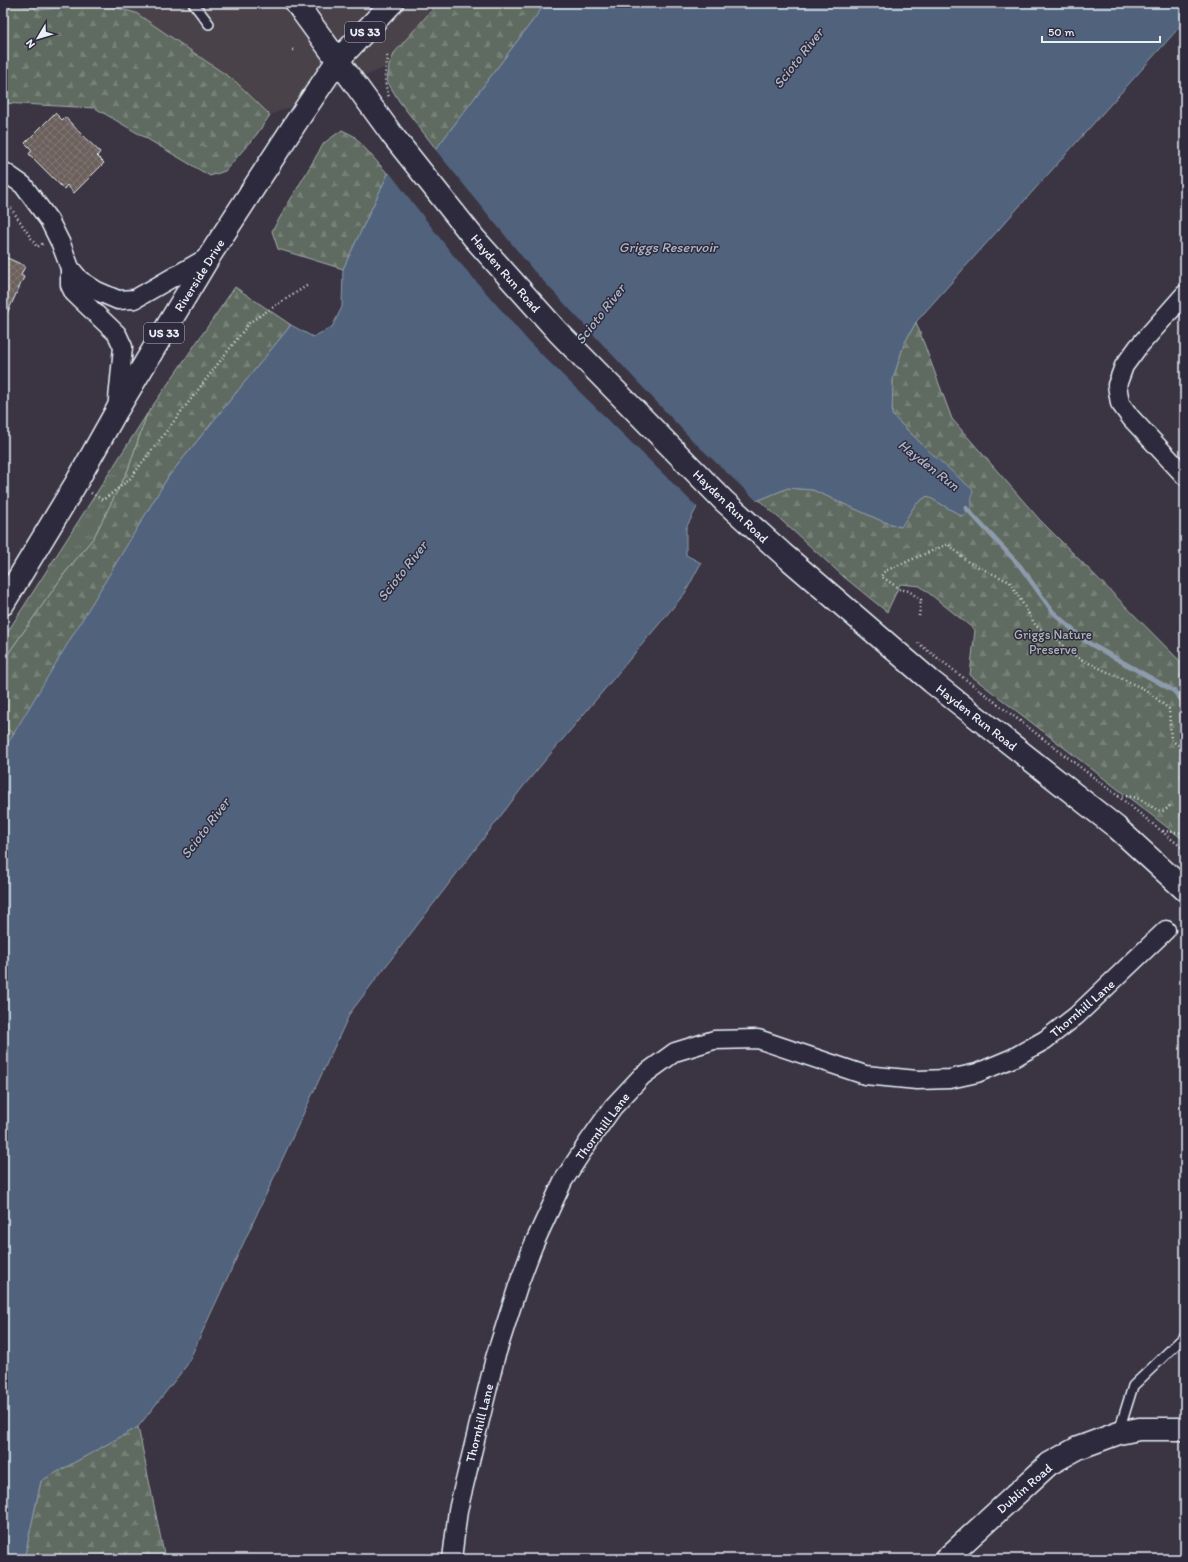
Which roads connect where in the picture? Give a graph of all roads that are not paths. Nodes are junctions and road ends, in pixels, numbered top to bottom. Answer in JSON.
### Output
{"nodes":[{"id":1,"x":193,"y":3,"type":"edge"},
{"id":2,"x":296,"y":3,"type":"edge"},
{"id":3,"x":392,"y":3,"type":"edge"},
{"id":4,"x":209,"y":24,"type":"dead end"},
{"id":5,"x":338,"y":60,"type":"junction"},
{"id":6,"x":3,"y":172,"type":"edge"},
{"id":7,"x":210,"y":255,"type":"junction"},
{"id":8,"x":70,"y":268,"type":"junction"},
{"id":9,"x":1185,"y":294,"type":"edge"},
{"id":10,"x":117,"y":410,"type":"junction"},
{"id":11,"x":1185,"y":476,"type":"edge"},
{"id":12,"x":3,"y":604,"type":"edge"},
{"id":13,"x":1185,"y":890,"type":"edge"},
{"id":14,"x":1166,"y":930,"type":"dead end"},
{"id":15,"x":1185,"y":1336,"type":"edge"},
{"id":16,"x":1185,"y":1429,"type":"edge"},
{"id":17,"x":1119,"y":1433,"type":"junction"},
{"id":18,"x":452,"y":1559,"type":"edge"},
{"id":19,"x":946,"y":1559,"type":"edge"}],
"edges":[{"from":1,"to":4,"type":"lane"},
{"from":2,"to":5,"type":"main road","name":"Hayden Run Road"},
{"from":3,"to":5,"type":"main road","name":"Riverside Drive","number":"US 33"},
{"from":5,"to":7,"type":"main road","name":"Riverside Drive","number":"US 33"},
{"from":5,"to":13,"type":"main road","name":"Hayden Run Road"},
{"from":6,"to":8,"type":"street"},
{"from":7,"to":8,"type":"street"},
{"from":7,"to":10,"type":"main road","name":"Riverside Drive","number":"US 33"},
{"from":8,"to":10,"type":"street"},
{"from":9,"to":11,"type":"street"},
{"from":10,"to":12,"type":"main road","name":"Riverside Drive","number":"US 33"},
{"from":14,"to":18,"type":"street","name":"Thornhill Lane"},
{"from":15,"to":17,"type":"lane"},
{"from":16,"to":17,"type":"main road","name":"Dublin Road"},
{"from":17,"to":19,"type":"main road","name":"Dublin Road"}]}
